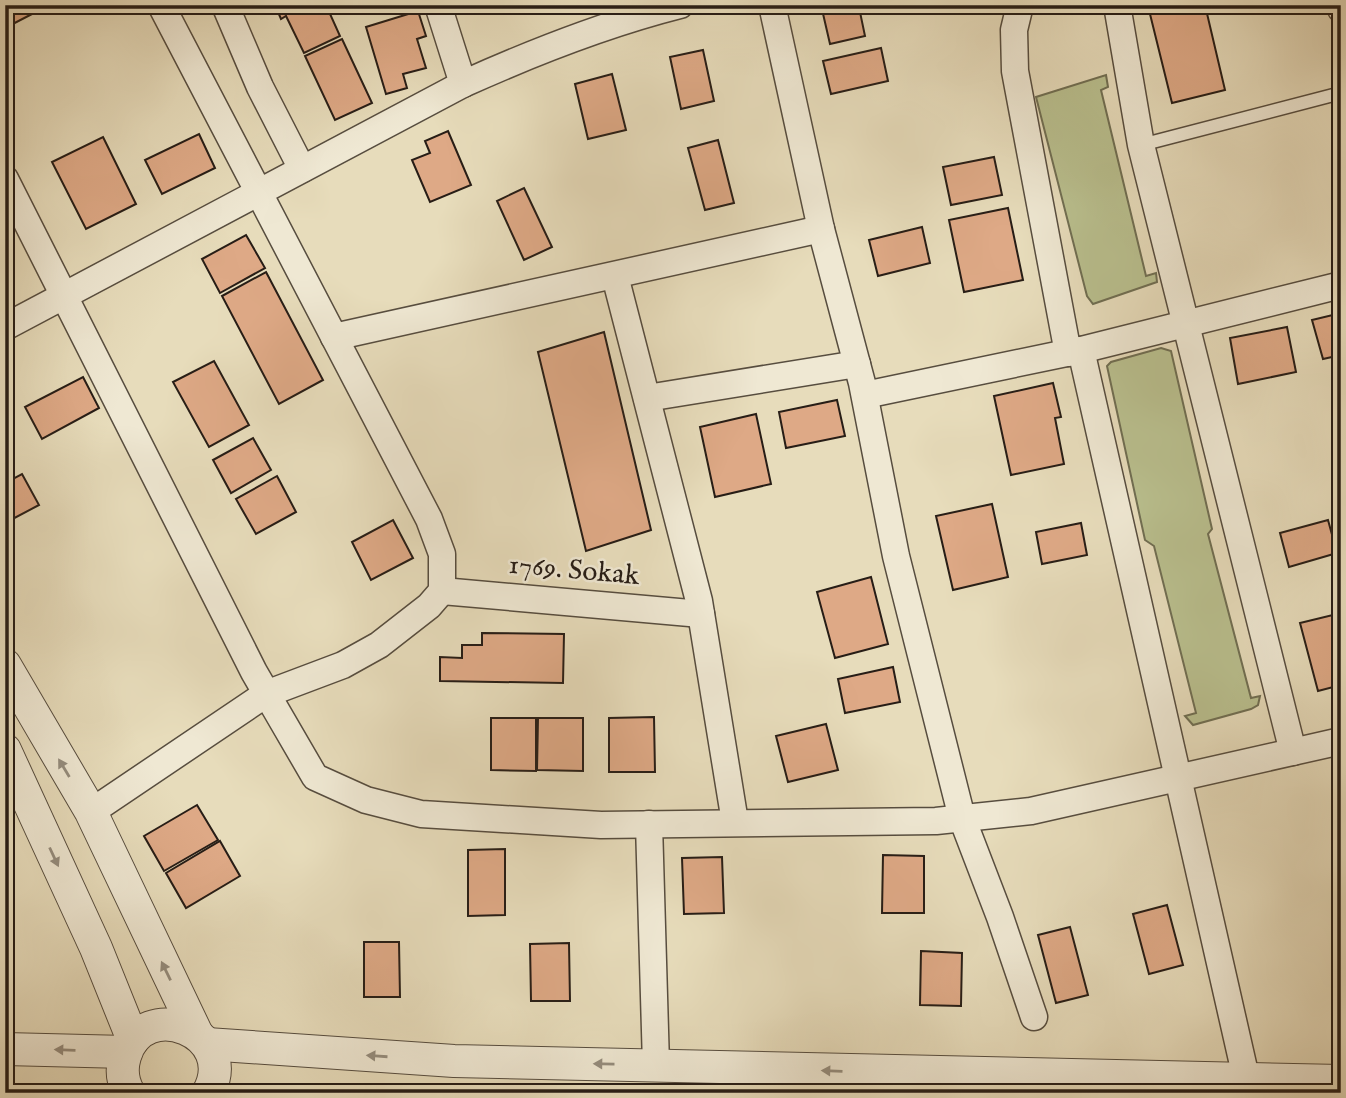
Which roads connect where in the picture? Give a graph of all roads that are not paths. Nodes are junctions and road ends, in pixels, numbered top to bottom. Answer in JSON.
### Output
{"nodes":[{"id":1,"x":161,"y":5,"type":"edge"},
{"id":2,"x":225,"y":5,"type":"edge"},
{"id":3,"x":438,"y":5,"type":"edge"},
{"id":4,"x":680,"y":5,"type":"edge"},
{"id":5,"x":772,"y":5,"type":"edge"},
{"id":6,"x":1020,"y":5,"type":"edge"},
{"id":7,"x":1117,"y":5,"type":"edge"},
{"id":8,"x":463,"y":84,"type":"junction"},
{"id":9,"x":1341,"y":93,"type":"edge"},
{"id":10,"x":1142,"y":145,"type":"junction"},
{"id":11,"x":302,"y":169,"type":"junction"},
{"id":12,"x":5,"y":179,"type":"edge"},
{"id":13,"x":257,"y":193,"type":"junction"},
{"id":14,"x":821,"y":229,"type":"junction"},
{"id":15,"x":615,"y":276,"type":"junction"},
{"id":16,"x":1341,"y":285,"type":"edge"},
{"id":17,"x":65,"y":297,"type":"junction"},
{"id":18,"x":1187,"y":324,"type":"junction"},
{"id":19,"x":5,"y":327,"type":"edge"},
{"id":20,"x":334,"y":337,"type":"junction"},
{"id":21,"x":1075,"y":352,"type":"junction"},
{"id":22,"x":858,"y":364,"type":"junction"},
{"id":23,"x":865,"y":395,"type":"junction"},
{"id":24,"x":647,"y":398,"type":"junction"},
{"id":25,"x":442,"y":591,"type":"junction"},
{"id":26,"x":701,"y":614,"type":"junction"},
{"id":27,"x":5,"y":665,"type":"edge"},
{"id":28,"x":266,"y":694,"type":"junction"},
{"id":29,"x":1341,"y":741,"type":"edge"},
{"id":30,"x":5,"y":750,"type":"edge"},
{"id":31,"x":1293,"y":752,"type":"junction"},
{"id":32,"x":1176,"y":780,"type":"junction"},
{"id":33,"x":91,"y":812,"type":"junction"},
{"id":34,"x":962,"y":818,"type":"junction"},
{"id":35,"x":735,"y":822,"type":"junction"},
{"id":36,"x":649,"y":824,"type":"junction"},
{"id":37,"x":1034,"y":1017,"type":"dead end"},
{"id":38,"x":201,"y":1038,"type":"junction"},
{"id":39,"x":130,"y":1046,"type":"junction"},
{"id":40,"x":5,"y":1049,"type":"edge"},
{"id":41,"x":656,"y":1065,"type":"junction"},
{"id":42,"x":1247,"y":1082,"type":"junction"},
{"id":43,"x":1341,"y":1082,"type":"edge"},
{"id":44,"x":129,"y":1093,"type":"edge"},
{"id":45,"x":208,"y":1093,"type":"edge"}],
"edges":[{"from":1,"to":13,"type":"street"},
{"from":2,"to":11,"type":"street"},
{"from":3,"to":8,"type":"street"},
{"from":4,"to":8,"type":"street"},
{"from":5,"to":14,"type":"street"},
{"from":6,"to":21,"type":"street"},
{"from":7,"to":10,"type":"street"},
{"from":8,"to":11,"type":"street"},
{"from":9,"to":10,"type":"lane"},
{"from":10,"to":18,"type":"street"},
{"from":11,"to":13,"type":"street"},
{"from":12,"to":17,"type":"street"},
{"from":13,"to":17,"type":"street"},
{"from":13,"to":20,"type":"street"},
{"from":14,"to":15,"type":"street"},
{"from":14,"to":22,"type":"street"},
{"from":15,"to":20,"type":"street"},
{"from":15,"to":24,"type":"street"},
{"from":16,"to":18,"type":"street"},
{"from":17,"to":19,"type":"street"},
{"from":17,"to":28,"type":"street"},
{"from":18,"to":21,"type":"street"},
{"from":18,"to":31,"type":"street"},
{"from":20,"to":25,"type":"street"},
{"from":21,"to":23,"type":"street"},
{"from":21,"to":32,"type":"street"},
{"from":22,"to":23,"type":"street"},
{"from":22,"to":24,"type":"street"},
{"from":23,"to":34,"type":"street"},
{"from":24,"to":26,"type":"street"},
{"from":25,"to":26,"type":"street","name":"1769. Sokak"},
{"from":25,"to":28,"type":"street"},
{"from":26,"to":35,"type":"street"},
{"from":33,"to":27,"type":"street","one_way":true},
{"from":28,"to":33,"type":"street"},
{"from":28,"to":36,"type":"street"},
{"from":29,"to":31,"type":"street"},
{"from":30,"to":39,"type":"street","one_way":true},
{"from":31,"to":32,"type":"street"},
{"from":32,"to":34,"type":"street"},
{"from":32,"to":42,"type":"street"},
{"from":38,"to":33,"type":"street","one_way":true},
{"from":34,"to":35,"type":"street"},
{"from":34,"to":37,"type":"street"},
{"from":35,"to":36,"type":"street"},
{"from":36,"to":41,"type":"street"},
{"from":38,"to":39,"type":"street"},
{"from":41,"to":38,"type":"street","one_way":true},
{"from":38,"to":45,"type":"street"},
{"from":39,"to":40,"type":"street","one_way":true},
{"from":39,"to":44,"type":"street"},
{"from":42,"to":41,"type":"street","one_way":true},
{"from":42,"to":43,"type":"street"}]}
